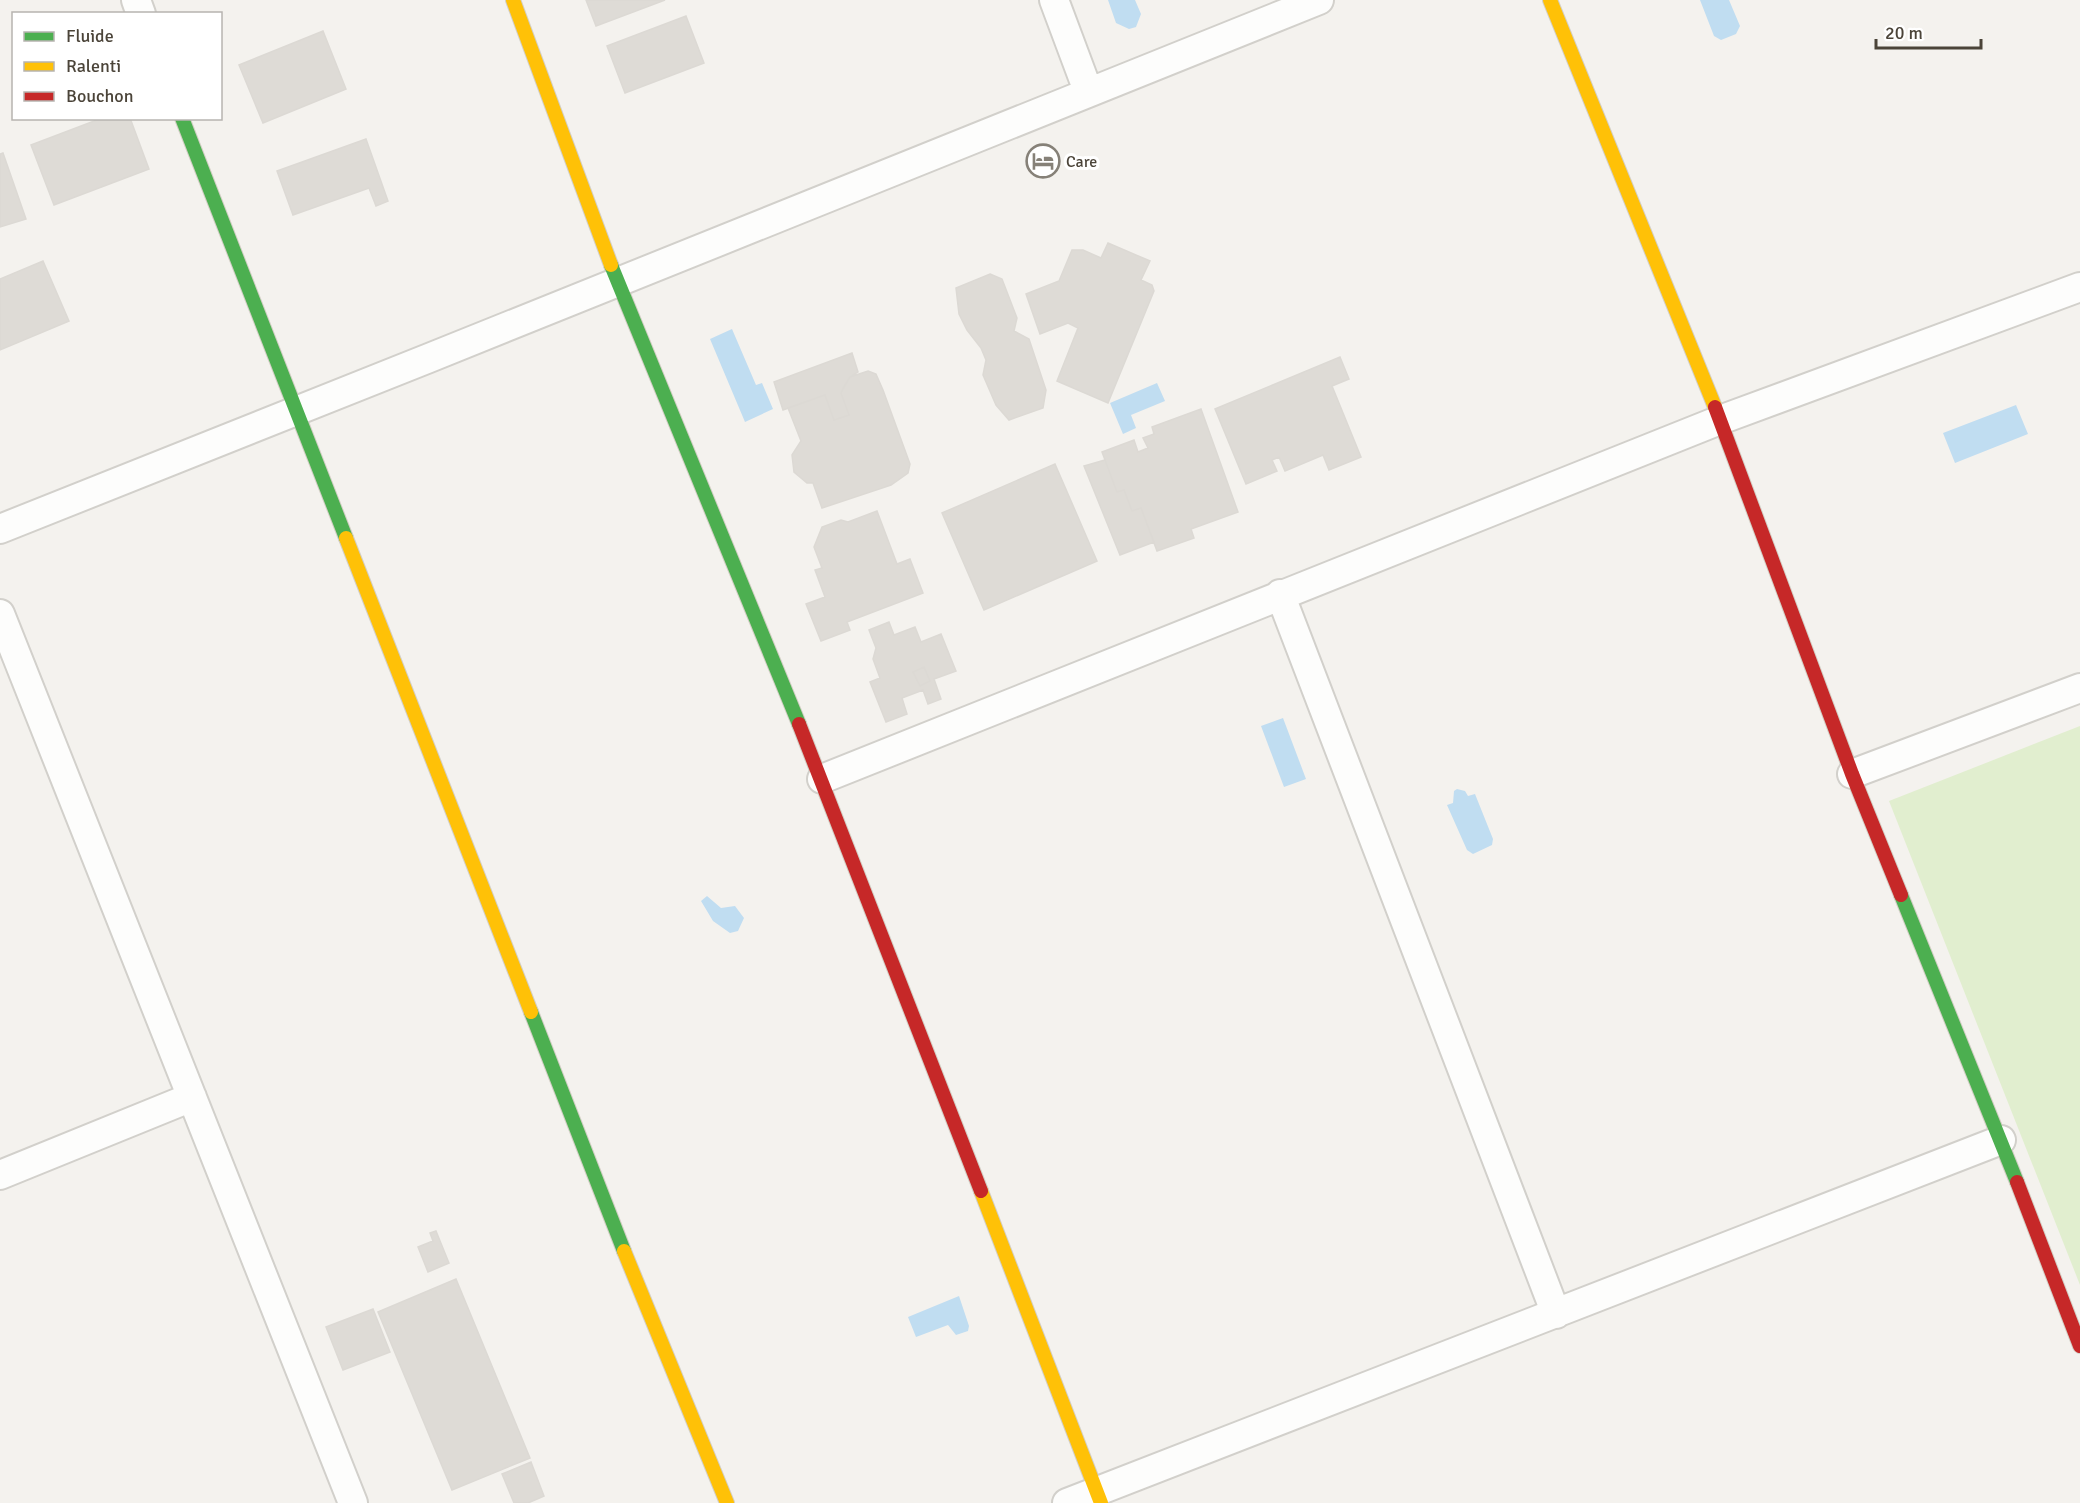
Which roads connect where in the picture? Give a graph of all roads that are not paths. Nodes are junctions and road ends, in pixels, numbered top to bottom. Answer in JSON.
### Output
{"nodes":[{"id":1,"x":513,"y":0,"type":"edge"},
{"id":2,"x":1054,"y":0,"type":"edge"},
{"id":3,"x":1319,"y":0,"type":"edge"},
{"id":4,"x":1550,"y":0,"type":"edge"},
{"id":5,"x":1089,"y":91,"type":"junction"},
{"id":6,"x":183,"y":120,"type":"edge"},
{"id":7,"x":618,"y":284,"type":"junction"},
{"id":8,"x":2080,"y":287,"type":"edge"},
{"id":9,"x":298,"y":412,"type":"junction"},
{"id":10,"x":1719,"y":420,"type":"junction"},
{"id":11,"x":0,"y":529,"type":"edge"},
{"id":12,"x":1280,"y":594,"type":"junction"},
{"id":13,"x":0,"y":614,"type":"edge"},
{"id":14,"x":2080,"y":688,"type":"edge"},
{"id":15,"x":1852,"y":774,"type":"junction"},
{"id":16,"x":822,"y":779,"type":"junction"},
{"id":17,"x":192,"y":1097,"type":"junction"},
{"id":18,"x":2001,"y":1140,"type":"junction"},
{"id":19,"x":0,"y":1175,"type":"edge"},
{"id":20,"x":1556,"y":1314,"type":"junction"},
{"id":21,"x":2080,"y":1346,"type":"edge"},
{"id":22,"x":1099,"y":1497,"type":"edge"},
{"id":23,"x":353,"y":1503,"type":"edge"},
{"id":24,"x":726,"y":1503,"type":"edge"},
{"id":25,"x":1067,"y":1503,"type":"edge"}],
"edges":[{"from":1,"to":7,"type":"street"},
{"from":2,"to":5,"type":"street"},
{"from":3,"to":5,"type":"street"},
{"from":4,"to":10,"type":"street"},
{"from":5,"to":7,"type":"street"},
{"from":6,"to":9,"type":"street"},
{"from":7,"to":9,"type":"street"},
{"from":7,"to":16,"type":"street"},
{"from":8,"to":10,"type":"street"},
{"from":9,"to":11,"type":"street"},
{"from":9,"to":24,"type":"street"},
{"from":10,"to":12,"type":"street"},
{"from":10,"to":15,"type":"street"},
{"from":12,"to":16,"type":"street"},
{"from":12,"to":20,"type":"street"},
{"from":13,"to":17,"type":"street"},
{"from":14,"to":15,"type":"street"},
{"from":15,"to":18,"type":"street"},
{"from":16,"to":22,"type":"street"},
{"from":17,"to":19,"type":"street"},
{"from":17,"to":23,"type":"street"},
{"from":18,"to":20,"type":"street"},
{"from":18,"to":21,"type":"street"},
{"from":20,"to":22,"type":"street"},
{"from":22,"to":25,"type":"street"}]}
